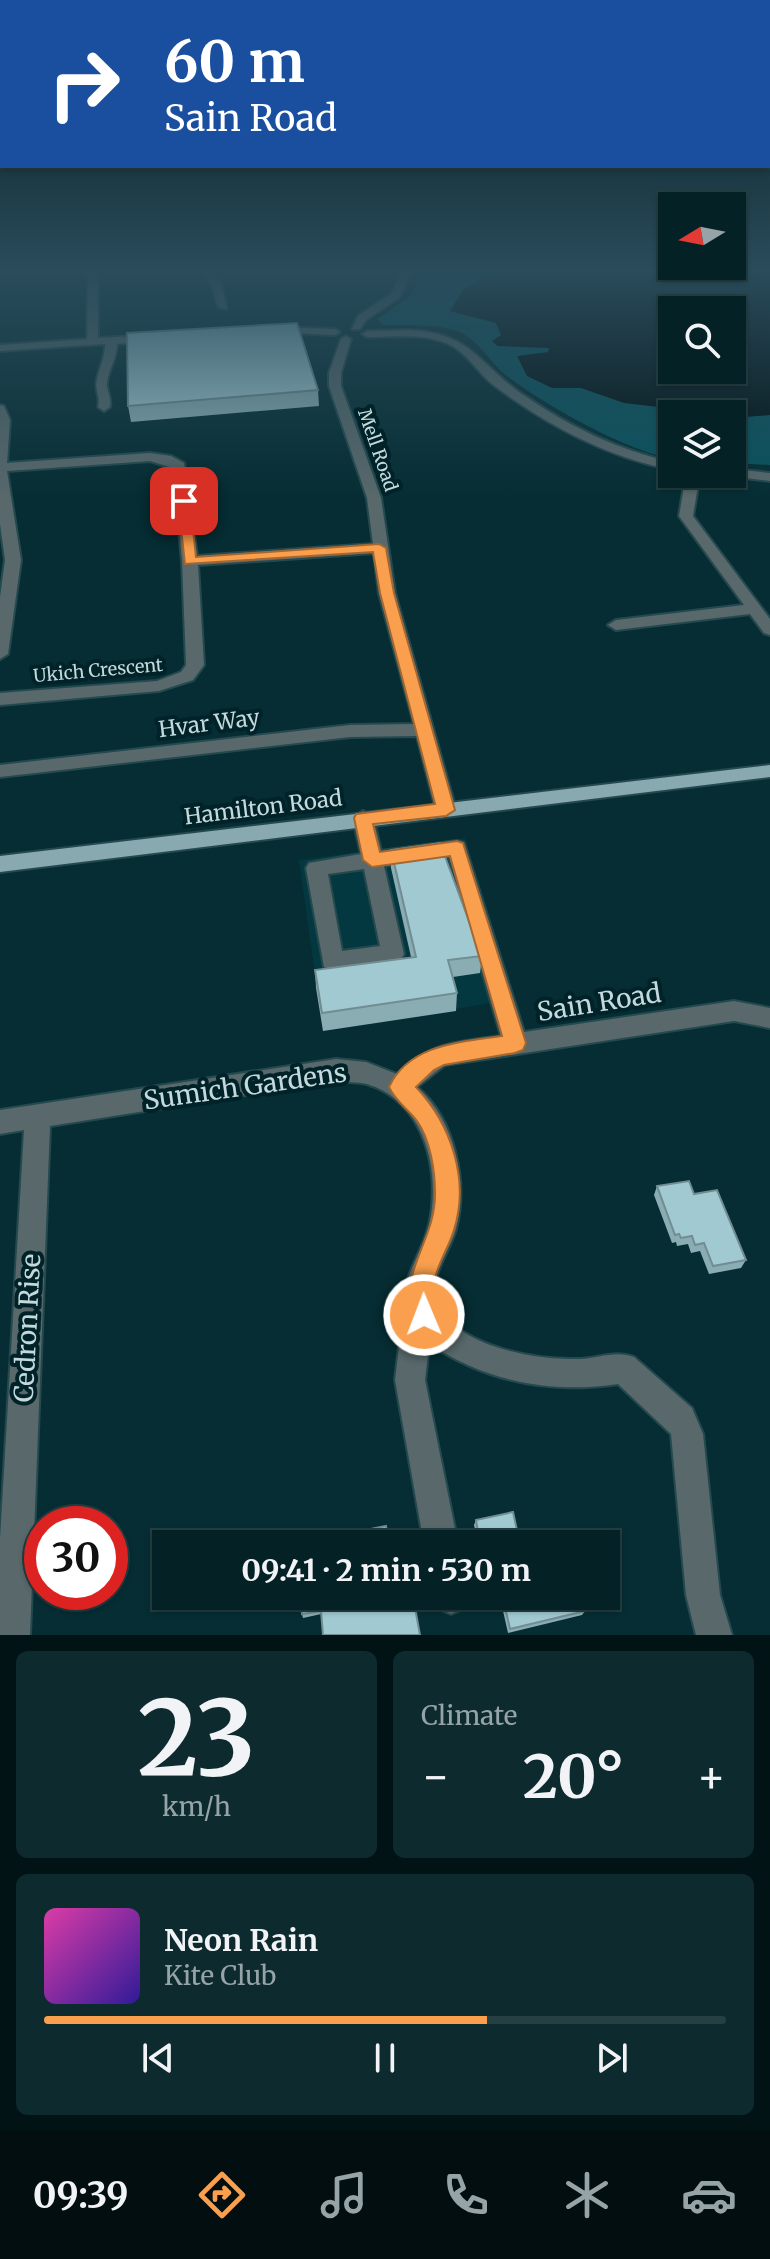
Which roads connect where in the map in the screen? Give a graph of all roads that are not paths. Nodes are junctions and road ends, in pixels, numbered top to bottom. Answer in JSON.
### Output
{"nodes":[{"id":1,"x":111,"y":347,"type":"edge"},
{"id":2,"x":345,"y":347,"type":"edge"},
{"id":3,"x":460,"y":347,"type":"edge"},
{"id":4,"x":104,"y":407,"type":"dead end"},
{"id":5,"x":0,"y":409,"type":"edge"},
{"id":6,"x":658,"y":463,"type":"edge"},
{"id":7,"x":0,"y":468,"type":"edge"},
{"id":8,"x":746,"y":474,"type":"edge"},
{"id":9,"x":770,"y":477,"type":"edge"},
{"id":10,"x":691,"y":488,"type":"edge"},
{"id":11,"x":2,"y":505,"type":"edge"},
{"id":12,"x":379,"y":548,"type":"junction"},
{"id":13,"x":190,"y":561,"type":"junction"},
{"id":14,"x":754,"y":609,"type":"junction"},
{"id":15,"x":616,"y":625,"type":"dead end"},
{"id":16,"x":770,"y":630,"type":"edge"},
{"id":17,"x":2,"y":632,"type":"edge"},
{"id":18,"x":0,"y":654,"type":"edge"},
{"id":19,"x":0,"y":699,"type":"edge"},
{"id":20,"x":424,"y":730,"type":"junction"},
{"id":21,"x":0,"y":771,"type":"edge"},
{"id":22,"x":770,"y":771,"type":"edge"},
{"id":23,"x":446,"y":810,"type":"junction"},
{"id":24,"x":363,"y":818,"type":"junction"},
{"id":25,"x":372,"y":860,"type":"junction"},
{"id":26,"x":0,"y":864,"type":"edge"},
{"id":27,"x":770,"y":1018,"type":"edge"},
{"id":28,"x":515,"y":1043,"type":"junction"},
{"id":29,"x":400,"y":1087,"type":"junction"},
{"id":30,"x":38,"y":1116,"type":"junction"},
{"id":31,"x":0,"y":1122,"type":"edge"},
{"id":32,"x":431,"y":1327,"type":"junction"},
{"id":33,"x":10,"y":1453,"type":"edge"},
{"id":34,"x":438,"y":1530,"type":"edge"},
{"id":35,"x":12,"y":1635,"type":"edge"},
{"id":36,"x":714,"y":1635,"type":"edge"}],
"edges":[{"from":1,"to":4,"type":"street"},
{"from":2,"to":12,"type":"street","name":"Mell Road"},
{"from":3,"to":6,"type":"street"},
{"from":5,"to":7,"type":"street"},
{"from":7,"to":11,"type":"street"},
{"from":7,"to":13,"type":"street","name":"Ukich Crescent"},
{"from":8,"to":9,"type":"street"},
{"from":10,"to":14,"type":"street"},
{"from":11,"to":17,"type":"street"},
{"from":12,"to":13,"type":"street"},
{"from":12,"to":20,"type":"street","name":"Mell Road"},
{"from":13,"to":19,"type":"street","name":"Ukich Crescent"},
{"from":14,"to":15,"type":"street"},
{"from":14,"to":16,"type":"street"},
{"from":17,"to":18,"type":"street"},
{"from":20,"to":21,"type":"street","name":"Hvar Way"},
{"from":20,"to":23,"type":"street","name":"Mell Road"},
{"from":22,"to":23,"type":"main road","name":"Hamilton Road"},
{"from":23,"to":24,"type":"main road","name":"Hamilton Road"},
{"from":24,"to":25,"type":"street"},
{"from":24,"to":26,"type":"main road","name":"Hamilton Road"},
{"from":25,"to":25,"type":"street"},
{"from":25,"to":28,"type":"street"},
{"from":27,"to":28,"type":"street","name":"Sain Road"},
{"from":28,"to":29,"type":"street","name":"Sain Road"},
{"from":29,"to":30,"type":"street","name":"Sumich Gardens"},
{"from":29,"to":32,"type":"street","name":"Sumich Gardens"},
{"from":30,"to":31,"type":"street","name":"Sumich Gardens"},
{"from":30,"to":33,"type":"street","name":"Cedron Rise"},
{"from":32,"to":34,"type":"street"},
{"from":32,"to":36,"type":"street"},
{"from":33,"to":35,"type":"street","name":"Cedron Rise"}]}
